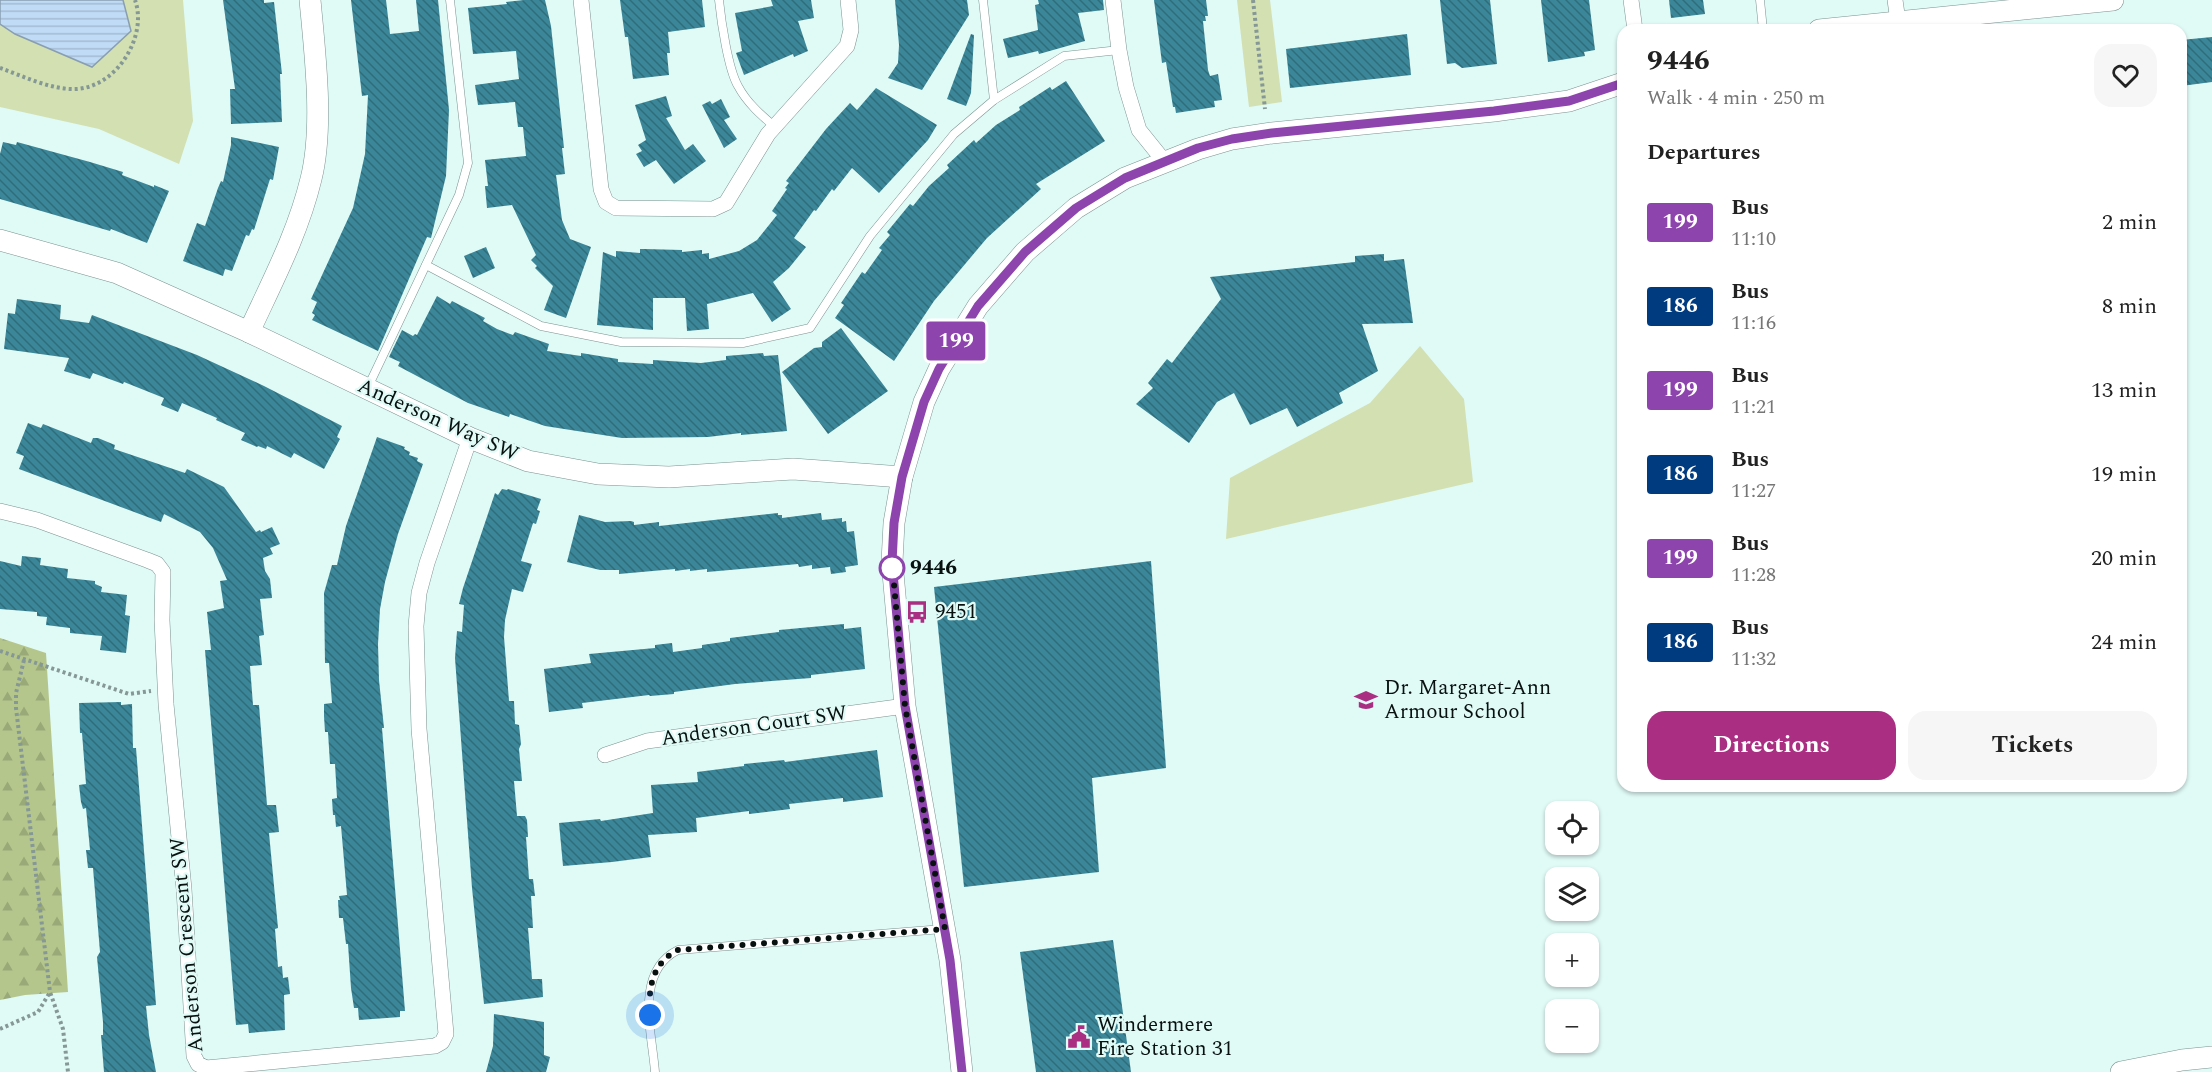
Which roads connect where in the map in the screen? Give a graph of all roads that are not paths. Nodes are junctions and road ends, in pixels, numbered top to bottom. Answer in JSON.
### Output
{"nodes":[{"id":1,"x":310,"y":0,"type":"edge"},
{"id":2,"x":450,"y":0,"type":"edge"},
{"id":3,"x":581,"y":0,"type":"edge"},
{"id":4,"x":719,"y":0,"type":"edge"},
{"id":5,"x":848,"y":0,"type":"edge"},
{"id":6,"x":983,"y":0,"type":"edge"},
{"id":7,"x":1113,"y":0,"type":"edge"},
{"id":8,"x":1631,"y":0,"type":"edge"},
{"id":9,"x":1760,"y":0,"type":"edge"},
{"id":10,"x":1895,"y":0,"type":"edge"},
{"id":11,"x":2113,"y":0,"type":"edge"},
{"id":12,"x":2027,"y":4,"type":"edge"},
{"id":13,"x":1898,"y":21,"type":"junction"},
{"id":14,"x":1634,"y":24,"type":"edge"},
{"id":15,"x":1762,"y":24,"type":"edge"},
{"id":16,"x":1872,"y":24,"type":"edge"},
{"id":17,"x":1119,"y":50,"type":"junction"},
{"id":18,"x":1617,"y":85,"type":"edge"},
{"id":19,"x":994,"y":100,"type":"junction"},
{"id":20,"x":775,"y":127,"type":"junction"},
{"id":21,"x":1164,"y":161,"type":"junction"},
{"id":22,"x":0,"y":240,"type":"edge"},
{"id":23,"x":426,"y":265,"type":"junction"},
{"id":24,"x":249,"y":332,"type":"junction"},
{"id":25,"x":367,"y":388,"type":"junction"},
{"id":26,"x":470,"y":438,"type":"junction"},
{"id":27,"x":902,"y":477,"type":"junction"},
{"id":28,"x":0,"y":511,"type":"edge"},
{"id":29,"x":905,"y":706,"type":"junction"},
{"id":30,"x":605,"y":755,"type":"dead end"},
{"id":31,"x":945,"y":929,"type":"junction"},
{"id":32,"x":2212,"y":1057,"type":"edge"},
{"id":33,"x":655,"y":1072,"type":"edge"},
{"id":34,"x":962,"y":1072,"type":"edge"},
{"id":35,"x":2121,"y":1072,"type":"edge"}],
"edges":[{"from":1,"to":24,"type":"street"},
{"from":2,"to":23,"type":"lane"},
{"from":3,"to":20,"type":"street"},
{"from":4,"to":20,"type":"lane"},
{"from":5,"to":20,"type":"street"},
{"from":6,"to":19,"type":"lane"},
{"from":7,"to":17,"type":"street"},
{"from":8,"to":14,"type":"street"},
{"from":9,"to":15,"type":"lane"},
{"from":10,"to":13,"type":"street"},
{"from":11,"to":12,"type":"street"},
{"from":12,"to":13,"type":"street"},
{"from":13,"to":16,"type":"street"},
{"from":17,"to":19,"type":"lane"},
{"from":17,"to":21,"type":"street"},
{"from":18,"to":21,"type":"street"},
{"from":19,"to":23,"type":"lane"},
{"from":21,"to":27,"type":"street"},
{"from":22,"to":24,"type":"street","name":"Anderson Way SW"},
{"from":23,"to":25,"type":"lane"},
{"from":24,"to":25,"type":"street","name":"Anderson Way SW"},
{"from":25,"to":26,"type":"street","name":"Anderson Way SW"},
{"from":26,"to":27,"type":"street","name":"Anderson Way SW"},
{"from":26,"to":28,"type":"street","name":"Anderson Crescent SW"},
{"from":27,"to":29,"type":"street"},
{"from":29,"to":30,"type":"street","name":"Anderson Court SW"},
{"from":29,"to":31,"type":"street"},
{"from":31,"to":33,"type":"lane"},
{"from":31,"to":34,"type":"street"},
{"from":32,"to":35,"type":"street"}]}
